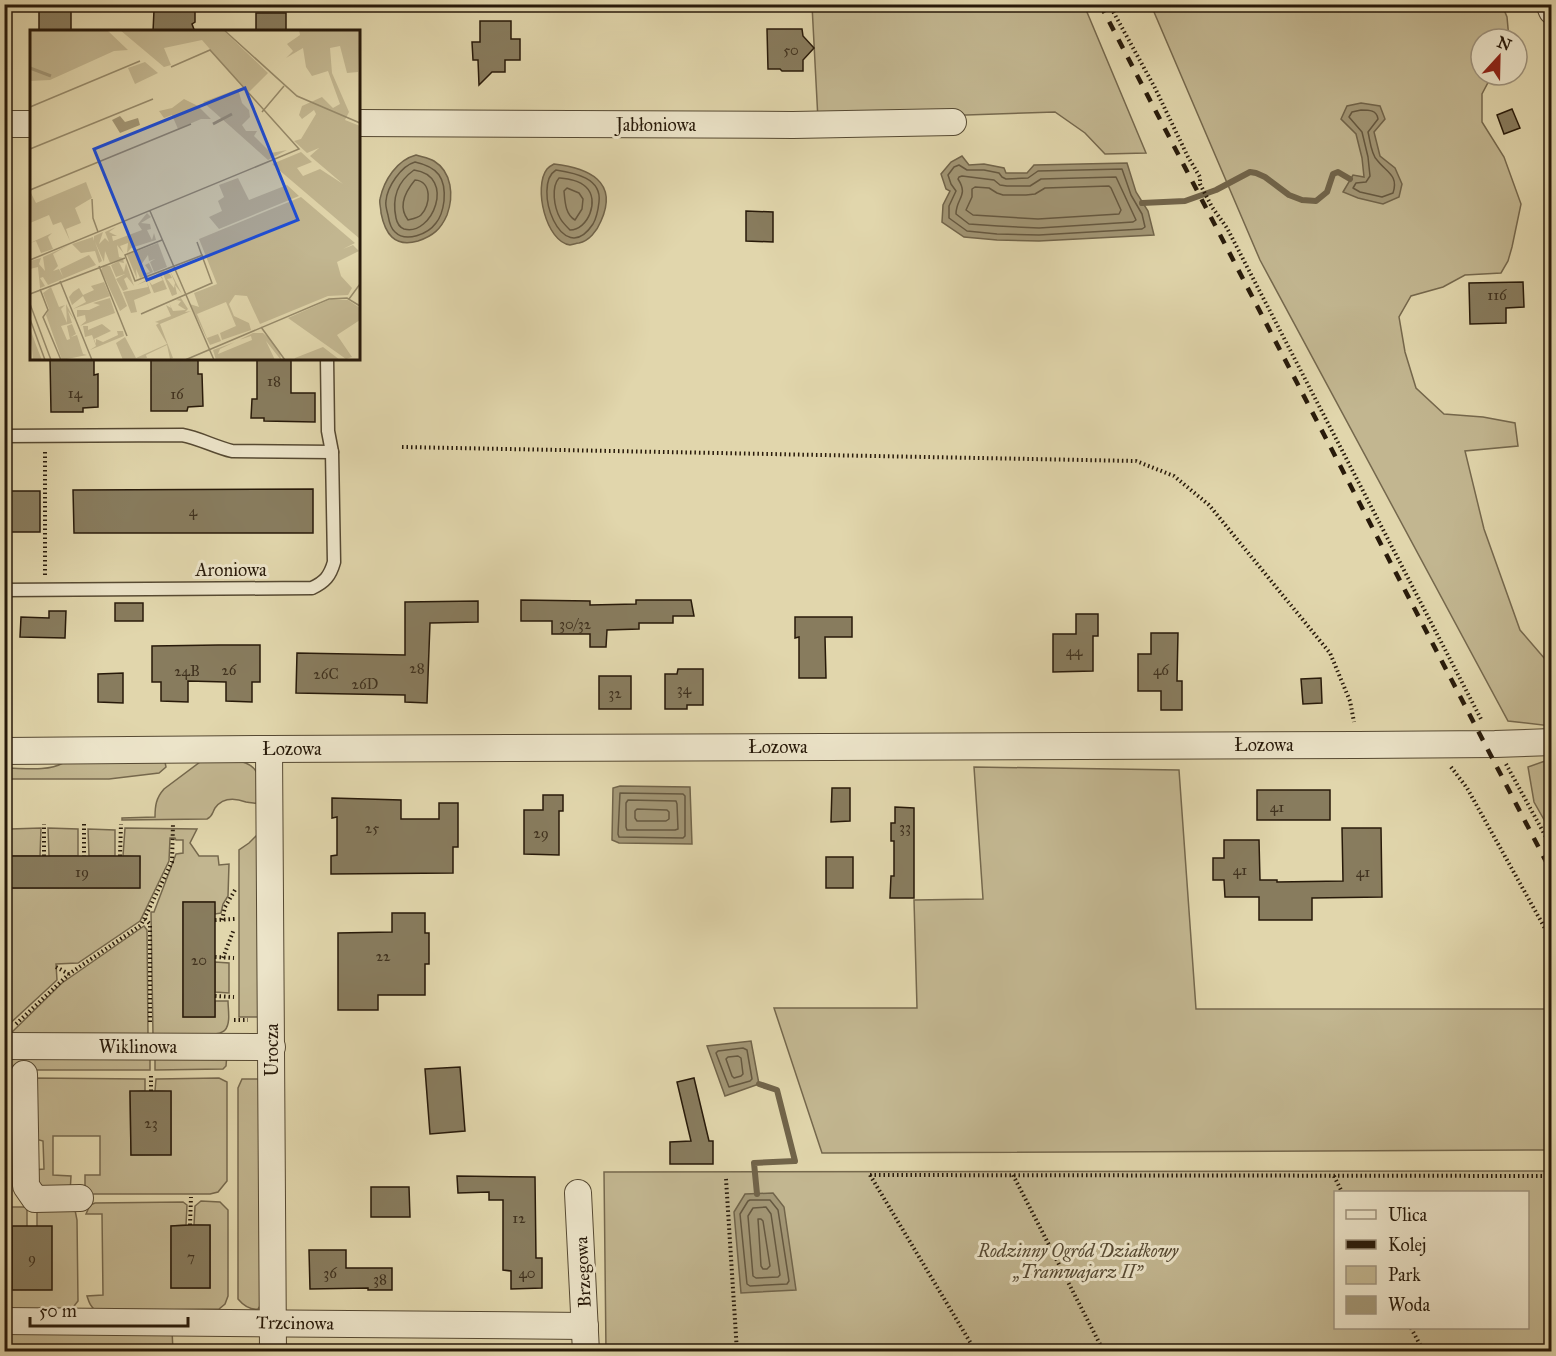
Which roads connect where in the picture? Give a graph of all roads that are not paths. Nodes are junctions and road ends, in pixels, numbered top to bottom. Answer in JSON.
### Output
{"nodes":[{"id":1,"x":1549,"y":4,"type":"edge"},
{"id":2,"x":1551,"y":12,"type":"edge"},
{"id":3,"x":953,"y":122,"type":"dead end"},
{"id":4,"x":360,"y":123,"type":"edge"},
{"id":5,"x":4,"y":124,"type":"edge"},
{"id":6,"x":30,"y":124,"type":"edge"},
{"id":7,"x":327,"y":360,"type":"edge"},
{"id":8,"x":4,"y":436,"type":"edge"},
{"id":9,"x":332,"y":452,"type":"junction"},
{"id":10,"x":4,"y":590,"type":"edge"},
{"id":11,"x":1551,"y":742,"type":"edge"},
{"id":12,"x":269,"y":749,"type":"junction"},
{"id":13,"x":4,"y":751,"type":"edge"},
{"id":14,"x":8,"y":1037,"type":"edge"},
{"id":15,"x":272,"y":1047,"type":"junction"},
{"id":16,"x":24,"y":1074,"type":"dead end"},
{"id":17,"x":579,"y":1193,"type":"dead end"},
{"id":18,"x":80,"y":1198,"type":"dead end"},
{"id":19,"x":4,"y":1321,"type":"edge"},
{"id":20,"x":273,"y":1323,"type":"junction"},
{"id":21,"x":585,"y":1326,"type":"junction"},
{"id":22,"x":273,"y":1352,"type":"edge"},
{"id":23,"x":586,"y":1352,"type":"edge"}],
"edges":[{"from":1,"to":2,"type":"street"},
{"from":3,"to":4,"type":"street","name":"Jabłoniowa"},
{"from":5,"to":6,"type":"street"},
{"from":7,"to":9,"type":"lane","name":"Aroniowa"},
{"from":8,"to":9,"type":"lane"},
{"from":9,"to":10,"type":"lane","name":"Aroniowa"},
{"from":11,"to":12,"type":"street","name":"Łozowa"},
{"from":12,"to":13,"type":"street","name":"Łozowa"},
{"from":12,"to":15,"type":"street","name":"Urocza"},
{"from":14,"to":15,"type":"street","name":"Wiklinowa"},
{"from":15,"to":20,"type":"street","name":"Urocza"},
{"from":16,"to":18,"type":"street"},
{"from":17,"to":21,"type":"street","name":"Brzegowa"},
{"from":19,"to":20,"type":"street","name":"Trzcinowa"},
{"from":20,"to":21,"type":"street","name":"Trzcinowa"},
{"from":20,"to":22,"type":"street","name":"Urocza"},
{"from":21,"to":23,"type":"street","name":"Brzegowa"}]}
